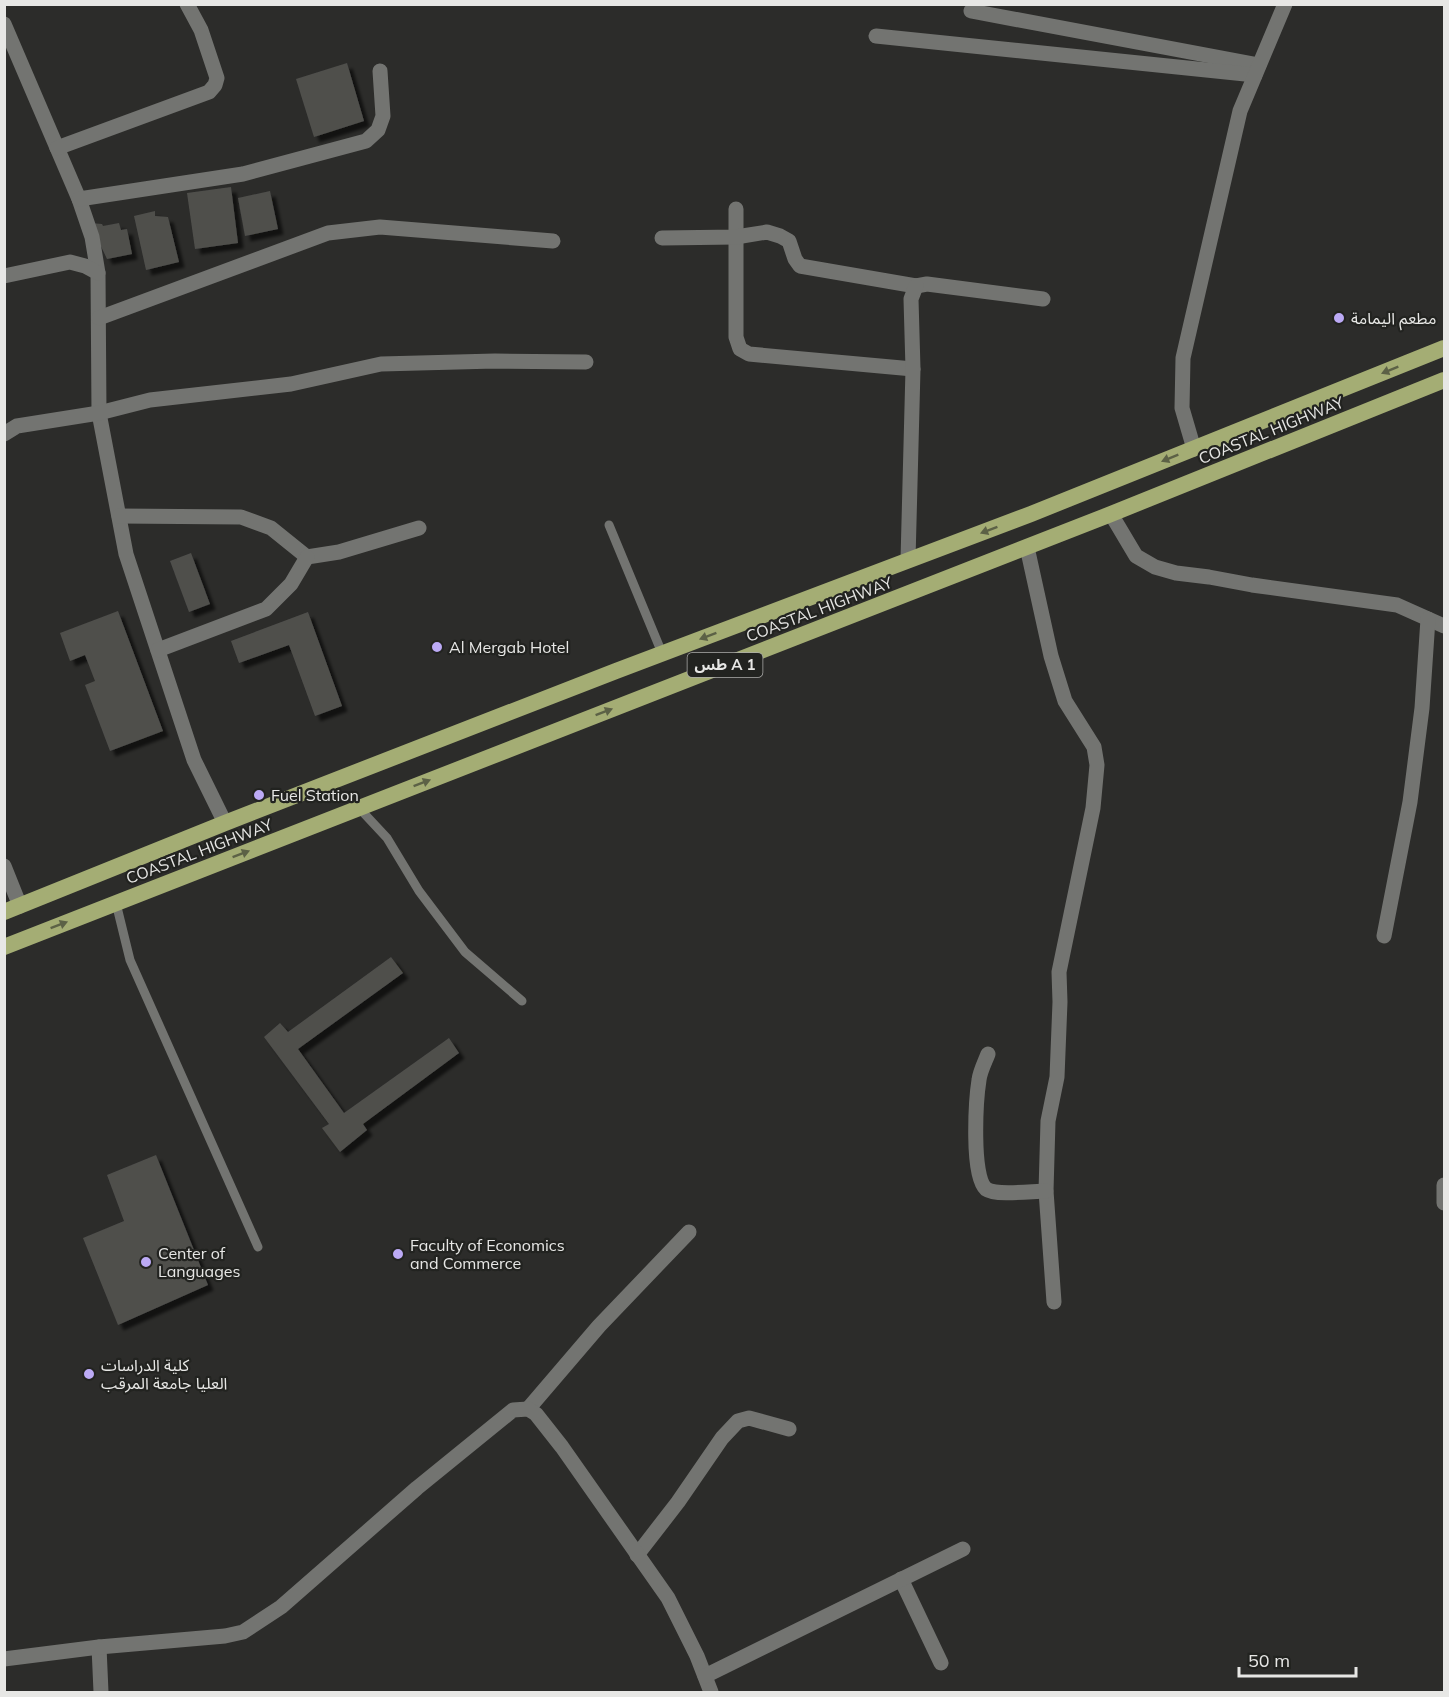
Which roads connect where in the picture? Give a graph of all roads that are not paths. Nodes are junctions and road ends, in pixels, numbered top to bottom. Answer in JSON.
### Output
{"nodes":[{"id":1,"x":187,"y":4,"type":"edge"},
{"id":2,"x":1285,"y":4,"type":"edge"},
{"id":3,"x":971,"y":11,"type":"dead end"},
{"id":4,"x":4,"y":24,"type":"edge"},
{"id":5,"x":876,"y":36,"type":"dead end"},
{"id":6,"x":1257,"y":70,"type":"junction"},
{"id":7,"x":380,"y":71,"type":"dead end"},
{"id":8,"x":57,"y":148,"type":"junction"},
{"id":9,"x":79,"y":198,"type":"junction"},
{"id":10,"x":736,"y":209,"type":"dead end"},
{"id":11,"x":736,"y":237,"type":"junction"},
{"id":12,"x":662,"y":238,"type":"dead end"},
{"id":13,"x":553,"y":242,"type":"dead end"},
{"id":14,"x":98,"y":273,"type":"junction"},
{"id":15,"x":4,"y":276,"type":"edge"},
{"id":16,"x":916,"y":286,"type":"junction"},
{"id":17,"x":1043,"y":299,"type":"dead end"},
{"id":18,"x":99,"y":318,"type":"junction"},
{"id":19,"x":1444,"y":348,"type":"edge"},
{"id":20,"x":586,"y":362,"type":"dead end"},
{"id":21,"x":914,"y":369,"type":"junction"},
{"id":22,"x":1444,"y":380,"type":"edge"},
{"id":23,"x":99,"y":413,"type":"junction"},
{"id":24,"x":4,"y":434,"type":"edge"},
{"id":25,"x":1194,"y":449,"type":"junction"},
{"id":26,"x":1111,"y":514,"type":"junction"},
{"id":27,"x":119,"y":516,"type":"junction"},
{"id":28,"x":609,"y":525,"type":"dead end"},
{"id":29,"x":419,"y":528,"type":"dead end"},
{"id":30,"x":1027,"y":547,"type":"junction"},
{"id":31,"x":307,"y":557,"type":"junction"},
{"id":32,"x":908,"y":560,"type":"junction"},
{"id":33,"x":1428,"y":620,"type":"junction"},
{"id":34,"x":1444,"y":626,"type":"edge"},
{"id":35,"x":158,"y":650,"type":"junction"},
{"id":36,"x":662,"y":653,"type":"junction"},
{"id":37,"x":359,"y":808,"type":"junction"},
{"id":38,"x":225,"y":823,"type":"junction"},
{"id":39,"x":4,"y":866,"type":"edge"},
{"id":40,"x":116,"y":903,"type":"junction"},
{"id":41,"x":12,"y":909,"type":"edge"},
{"id":42,"x":1384,"y":936,"type":"dead end"},
{"id":43,"x":4,"y":947,"type":"edge"},
{"id":44,"x":522,"y":1001,"type":"dead end"},
{"id":45,"x":988,"y":1054,"type":"dead end"},
{"id":46,"x":1444,"y":1185,"type":"edge"},
{"id":47,"x":1046,"y":1191,"type":"junction"},
{"id":48,"x":1444,"y":1203,"type":"edge"},
{"id":49,"x":689,"y":1232,"type":"dead end"},
{"id":50,"x":258,"y":1247,"type":"dead end"},
{"id":51,"x":1054,"y":1302,"type":"dead end"},
{"id":52,"x":528,"y":1409,"type":"junction"},
{"id":53,"x":789,"y":1428,"type":"dead end"},
{"id":54,"x":963,"y":1549,"type":"dead end"},
{"id":55,"x":637,"y":1555,"type":"junction"},
{"id":56,"x":901,"y":1579,"type":"junction"},
{"id":57,"x":99,"y":1647,"type":"junction"},
{"id":58,"x":4,"y":1659,"type":"edge"},
{"id":59,"x":941,"y":1663,"type":"dead end"},
{"id":60,"x":705,"y":1676,"type":"junction"},
{"id":61,"x":101,"y":1692,"type":"edge"},
{"id":62,"x":711,"y":1692,"type":"edge"}],
"edges":[{"from":1,"to":8,"type":"street"},
{"from":2,"to":6,"type":"street"},
{"from":3,"to":6,"type":"street"},
{"from":4,"to":8,"type":"street"},
{"from":5,"to":6,"type":"street"},
{"from":6,"to":25,"type":"street"},
{"from":7,"to":9,"type":"street"},
{"from":8,"to":9,"type":"street"},
{"from":9,"to":14,"type":"street"},
{"from":10,"to":11,"type":"street"},
{"from":11,"to":12,"type":"street"},
{"from":11,"to":16,"type":"street"},
{"from":11,"to":21,"type":"street"},
{"from":13,"to":18,"type":"street"},
{"from":14,"to":15,"type":"street"},
{"from":14,"to":18,"type":"street"},
{"from":16,"to":17,"type":"street"},
{"from":16,"to":21,"type":"street"},
{"from":18,"to":23,"type":"street"},
{"from":19,"to":25,"type":"highway","name":"COASTAL HIGHWAY","number":"طس A 1","one_way":true},
{"from":20,"to":23,"type":"street"},
{"from":21,"to":32,"type":"street"},
{"from":22,"to":26,"type":"highway","name":"COASTAL HIGHWAY","number":"طس A 1"},
{"from":23,"to":24,"type":"street"},
{"from":23,"to":27,"type":"street"},
{"from":25,"to":32,"type":"highway","name":"COASTAL HIGHWAY","number":"طس A 1","one_way":true},
{"from":26,"to":30,"type":"highway","name":"COASTAL HIGHWAY","number":"طس A 1"},
{"from":26,"to":33,"type":"street"},
{"from":27,"to":31,"type":"street"},
{"from":27,"to":35,"type":"street"},
{"from":28,"to":36,"type":"lane"},
{"from":29,"to":31,"type":"street"},
{"from":37,"to":30,"type":"highway","name":"COASTAL HIGHWAY","number":"طس A 1","one_way":true},
{"from":30,"to":47,"type":"street"},
{"from":31,"to":35,"type":"street"},
{"from":32,"to":36,"type":"highway","name":"COASTAL HIGHWAY","number":"طس A 1","one_way":true},
{"from":33,"to":34,"type":"street"},
{"from":33,"to":42,"type":"street"},
{"from":35,"to":38,"type":"street"},
{"from":36,"to":38,"type":"highway","name":"COASTAL HIGHWAY","number":"طس A 1"},
{"from":40,"to":37,"type":"highway","name":"COASTAL HIGHWAY","number":"طس A 1","one_way":true},
{"from":37,"to":44,"type":"lane"},
{"from":38,"to":41,"type":"highway","name":"COASTAL HIGHWAY","number":"طس A 1"},
{"from":39,"to":41,"type":"street"},
{"from":43,"to":40,"type":"highway","name":"COASTAL HIGHWAY","number":"طس A 1","one_way":true},
{"from":40,"to":50,"type":"lane"},
{"from":45,"to":47,"type":"street"},
{"from":46,"to":48,"type":"street"},
{"from":47,"to":51,"type":"street"},
{"from":49,"to":52,"type":"street"},
{"from":52,"to":55,"type":"street"},
{"from":52,"to":57,"type":"street"},
{"from":53,"to":55,"type":"street"},
{"from":54,"to":56,"type":"street"},
{"from":55,"to":60,"type":"street"},
{"from":56,"to":59,"type":"street"},
{"from":56,"to":60,"type":"street"},
{"from":57,"to":58,"type":"street"},
{"from":57,"to":61,"type":"street"},
{"from":60,"to":62,"type":"street"}]}
